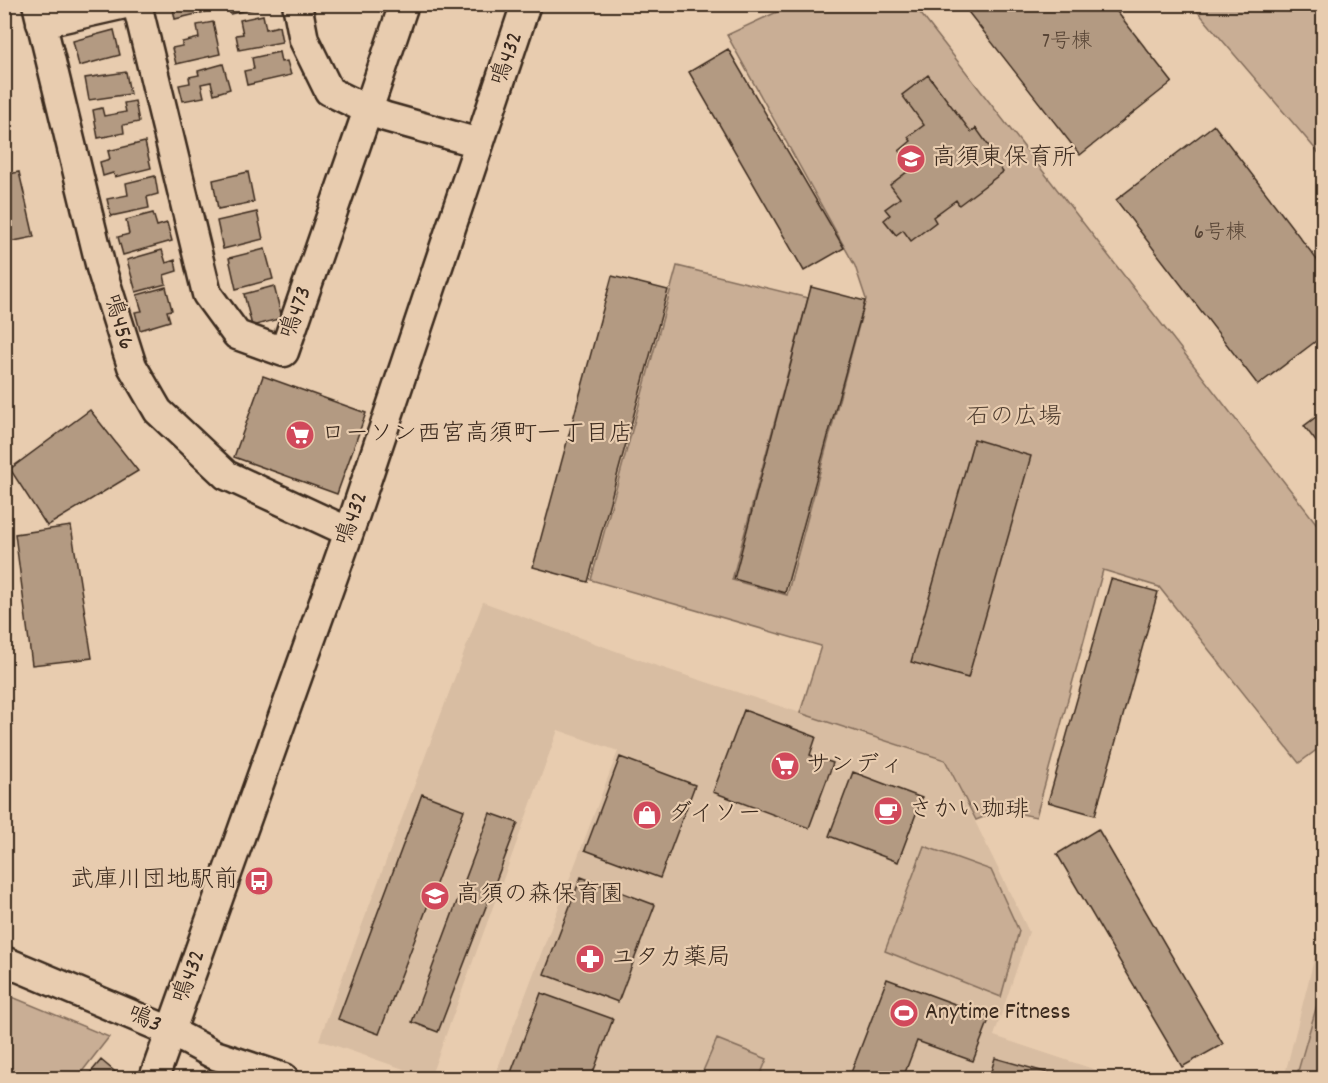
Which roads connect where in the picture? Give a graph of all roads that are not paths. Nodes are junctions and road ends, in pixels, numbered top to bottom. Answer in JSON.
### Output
{"nodes":[{"id":1,"x":125,"y":4,"type":"edge"},
{"id":2,"x":137,"y":4,"type":"edge"},
{"id":3,"x":297,"y":4,"type":"edge"},
{"id":4,"x":405,"y":4,"type":"edge"},
{"id":5,"x":526,"y":4,"type":"edge"},
{"id":6,"x":39,"y":14,"type":"edge"},
{"id":7,"x":368,"y":110,"type":"junction"},
{"id":8,"x":479,"y":143,"type":"junction"},
{"id":9,"x":349,"y":532,"type":"junction"},
{"id":10,"x":4,"y":961,"type":"edge"},
{"id":11,"x":170,"y":1031,"type":"junction"},
{"id":12,"x":154,"y":1078,"type":"edge"},
{"id":13,"x":284,"y":1078,"type":"edge"}],
"edges":[{"from":1,"to":6,"type":"street"},
{"from":2,"to":7,"type":"street","name":"鳴473"},
{"from":3,"to":7,"type":"street"},
{"from":4,"to":7,"type":"street"},
{"from":5,"to":8,"type":"street","name":"鳴432"},
{"from":6,"to":9,"type":"street","name":"鳴456"},
{"from":7,"to":8,"type":"street"},
{"from":8,"to":9,"type":"street","name":"鳴432"},
{"from":9,"to":11,"type":"street","name":"鳴432"},
{"from":10,"to":11,"type":"street","name":"鳴3"},
{"from":11,"to":12,"type":"street","name":"鳴432"},
{"from":11,"to":13,"type":"street","name":"鳴3"}]}
